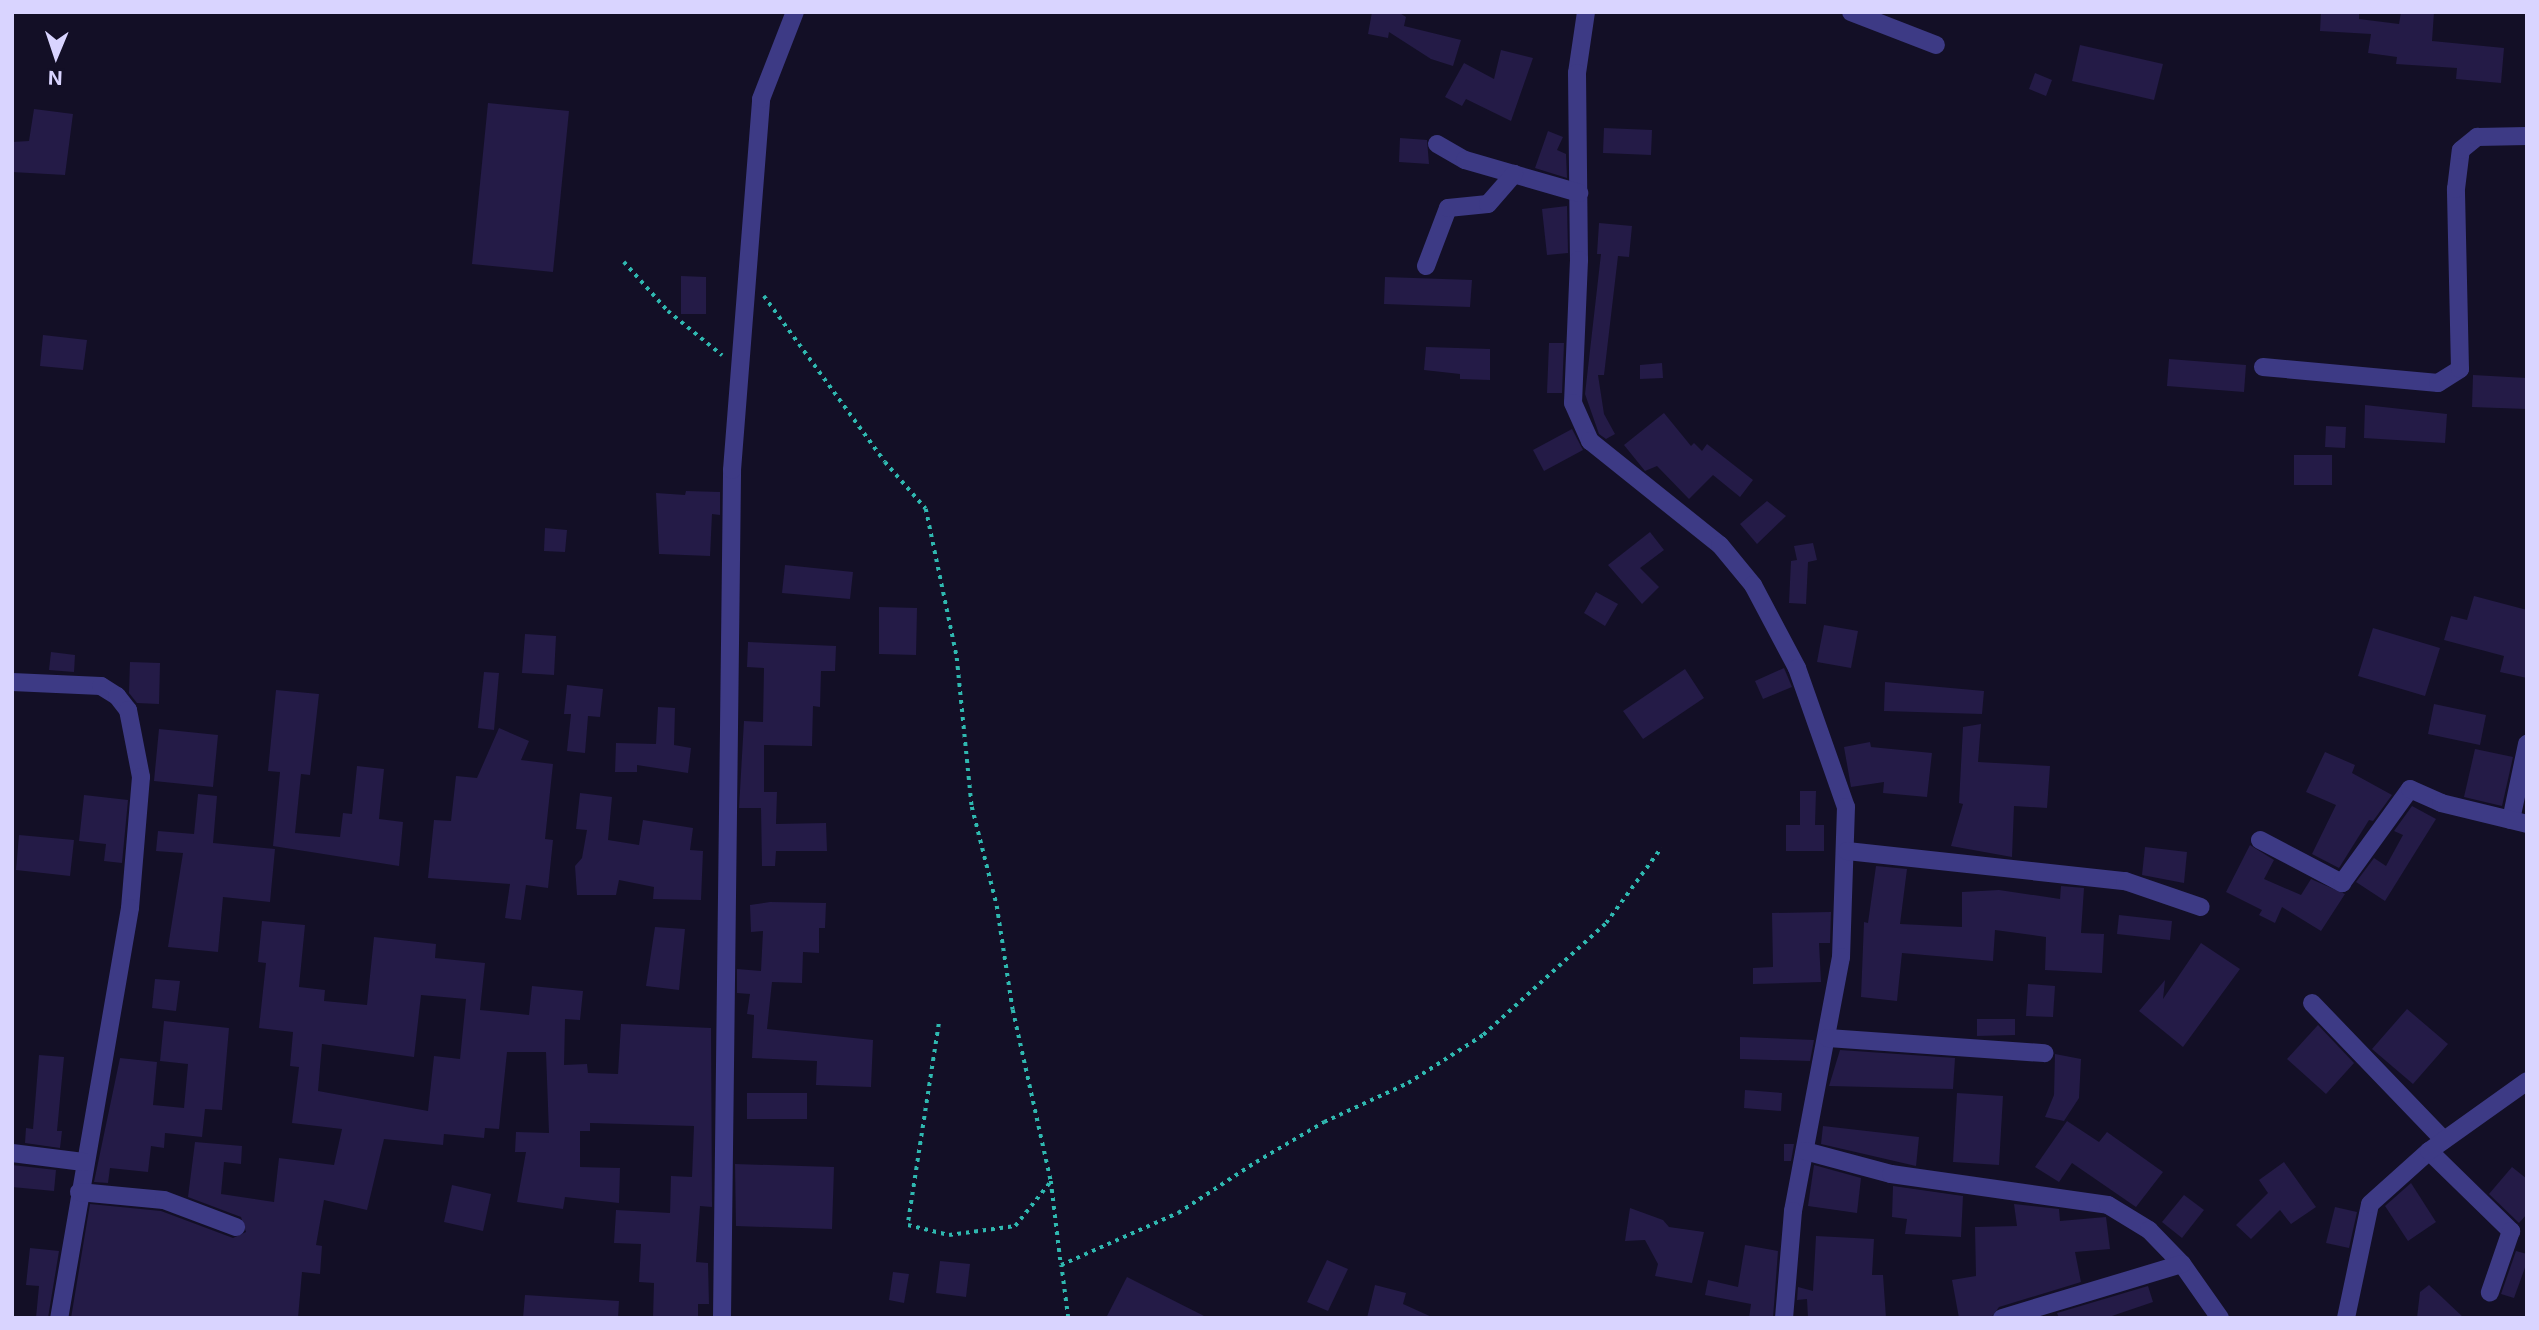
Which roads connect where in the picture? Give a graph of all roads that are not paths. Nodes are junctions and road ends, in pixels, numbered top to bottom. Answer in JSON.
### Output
{"nodes":[{"id":1,"x":795,"y":12,"type":"edge"},
{"id":2,"x":1586,"y":12,"type":"edge"},
{"id":3,"x":1851,"y":12,"type":"edge"},
{"id":4,"x":1891,"y":19,"type":"edge"},
{"id":5,"x":1936,"y":45,"type":"dead end"},
{"id":6,"x":2527,"y":136,"type":"edge"},
{"id":7,"x":1437,"y":144,"type":"dead end"},
{"id":8,"x":1514,"y":174,"type":"junction"},
{"id":9,"x":1579,"y":193,"type":"junction"},
{"id":10,"x":1426,"y":266,"type":"dead end"},
{"id":11,"x":2263,"y":367,"type":"dead end"},
{"id":12,"x":12,"y":682,"type":"edge"},
{"id":13,"x":2527,"y":744,"type":"edge"},
{"id":14,"x":2519,"y":822,"type":"edge"},
{"id":15,"x":2260,"y":839,"type":"dead end"},
{"id":16,"x":1847,"y":851,"type":"junction"},
{"id":17,"x":2201,"y":908,"type":"dead end"},
{"id":18,"x":2312,"y":1003,"type":"dead end"},
{"id":19,"x":1828,"y":1038,"type":"junction"},
{"id":20,"x":2044,"y":1053,"type":"dead end"},
{"id":21,"x":2527,"y":1081,"type":"edge"},
{"id":22,"x":2444,"y":1140,"type":"junction"},
{"id":23,"x":1805,"y":1151,"type":"junction"},
{"id":24,"x":2429,"y":1151,"type":"junction"},
{"id":25,"x":12,"y":1153,"type":"edge"},
{"id":26,"x":83,"y":1162,"type":"junction"},
{"id":27,"x":79,"y":1192,"type":"junction"},
{"id":28,"x":236,"y":1227,"type":"dead end"},
{"id":29,"x":2182,"y":1264,"type":"junction"},
{"id":30,"x":2490,"y":1292,"type":"dead end"},
{"id":31,"x":60,"y":1318,"type":"edge"},
{"id":32,"x":722,"y":1318,"type":"edge"},
{"id":33,"x":1784,"y":1318,"type":"edge"},
{"id":34,"x":2001,"y":1318,"type":"edge"},
{"id":35,"x":2220,"y":1318,"type":"edge"},
{"id":36,"x":2346,"y":1318,"type":"edge"}],
"edges":[{"from":1,"to":32,"type":"street"},
{"from":2,"to":9,"type":"street"},
{"from":3,"to":4,"type":"street"},
{"from":4,"to":5,"type":"street"},
{"from":6,"to":11,"type":"street"},
{"from":7,"to":8,"type":"street"},
{"from":8,"to":9,"type":"street"},
{"from":8,"to":10,"type":"street"},
{"from":9,"to":16,"type":"street"},
{"from":12,"to":26,"type":"street"},
{"from":13,"to":14,"type":"street"},
{"from":14,"to":15,"type":"street"},
{"from":16,"to":17,"type":"street"},
{"from":16,"to":19,"type":"street"},
{"from":18,"to":22,"type":"street"},
{"from":19,"to":20,"type":"street"},
{"from":19,"to":23,"type":"street"},
{"from":21,"to":22,"type":"street"},
{"from":22,"to":24,"type":"street"},
{"from":23,"to":29,"type":"street"},
{"from":23,"to":33,"type":"street"},
{"from":24,"to":30,"type":"street"},
{"from":24,"to":36,"type":"street"},
{"from":25,"to":26,"type":"street"},
{"from":26,"to":27,"type":"street"},
{"from":27,"to":28,"type":"street"},
{"from":27,"to":31,"type":"street"},
{"from":29,"to":34,"type":"street"},
{"from":29,"to":35,"type":"street"}]}
